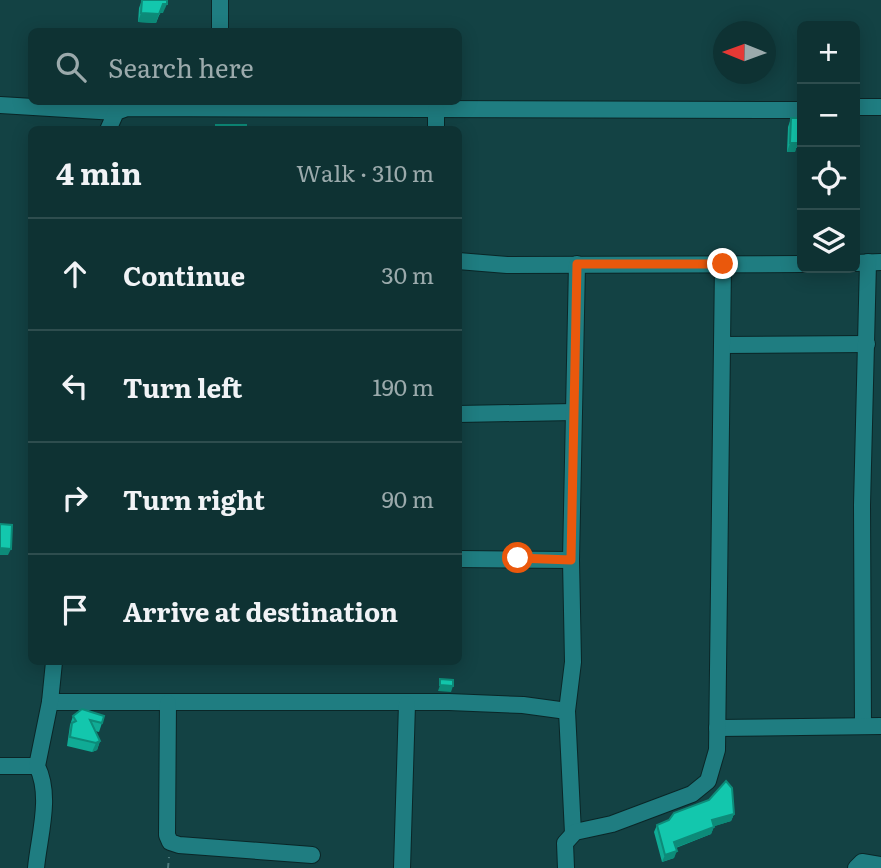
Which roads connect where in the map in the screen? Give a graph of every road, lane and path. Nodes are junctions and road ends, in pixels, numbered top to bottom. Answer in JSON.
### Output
{"nodes":[{"id":1,"x":220,"y":0,"type":"edge"},
{"id":2,"x":220,"y":28,"type":"edge"},
{"id":3,"x":0,"y":105,"type":"edge"},
{"id":4,"x":220,"y":105,"type":"edge"},
{"id":5,"x":860,"y":107,"type":"edge"},
{"id":6,"x":881,"y":107,"type":"edge"},
{"id":7,"x":436,"y":110,"type":"junction"},
{"id":8,"x":797,"y":110,"type":"edge"},
{"id":9,"x":116,"y":112,"type":"junction"},
{"id":10,"x":110,"y":126,"type":"edge"},
{"id":11,"x":436,"y":126,"type":"edge"},
{"id":12,"x":462,"y":261,"type":"edge"},
{"id":13,"x":868,"y":262,"type":"edge"},
{"id":14,"x":577,"y":264,"type":"junction"},
{"id":15,"x":723,"y":264,"type":"junction"},
{"id":16,"x":797,"y":264,"type":"edge"},
{"id":17,"x":867,"y":344,"type":"junction"},
{"id":18,"x":722,"y":345,"type":"junction"},
{"id":19,"x":574,"y":412,"type":"junction"},
{"id":20,"x":462,"y":414,"type":"edge"},
{"id":21,"x":462,"y":559,"type":"edge"},
{"id":22,"x":571,"y":560,"type":"junction"},
{"id":23,"x":54,"y":665,"type":"edge"},
{"id":24,"x":50,"y":702,"type":"junction"},
{"id":25,"x":168,"y":703,"type":"junction"},
{"id":26,"x":407,"y":704,"type":"junction"},
{"id":27,"x":567,"y":711,"type":"junction"},
{"id":28,"x":863,"y":726,"type":"junction"},
{"id":29,"x":881,"y":726,"type":"edge"},
{"id":30,"x":717,"y":728,"type":"junction"},
{"id":31,"x":0,"y":766,"type":"edge"},
{"id":32,"x":37,"y":766,"type":"junction"},
{"id":33,"x":573,"y":833,"type":"junction"},
{"id":34,"x":312,"y":855,"type":"dead end"},
{"id":35,"x":881,"y":864,"type":"edge"},
{"id":36,"x":36,"y":868,"type":"edge"},
{"id":37,"x":402,"y":868,"type":"edge"},
{"id":38,"x":565,"y":868,"type":"edge"},
{"id":39,"x":856,"y":868,"type":"edge"}],
"edges":[{"from":1,"to":2,"type":"street"},
{"from":3,"to":9,"type":"street"},
{"from":4,"to":7,"type":"street"},
{"from":4,"to":9,"type":"street"},
{"from":5,"to":6,"type":"street"},
{"from":7,"to":8,"type":"street"},
{"from":7,"to":11,"type":"street"},
{"from":9,"to":10,"type":"street"},
{"from":12,"to":14,"type":"street"},
{"from":13,"to":17,"type":"street"},
{"from":14,"to":15,"type":"street"},
{"from":14,"to":19,"type":"street"},
{"from":15,"to":16,"type":"street"},
{"from":15,"to":18,"type":"street"},
{"from":17,"to":18,"type":"street"},
{"from":17,"to":28,"type":"street"},
{"from":18,"to":30,"type":"street"},
{"from":19,"to":20,"type":"street"},
{"from":19,"to":22,"type":"street"},
{"from":21,"to":22,"type":"street"},
{"from":22,"to":27,"type":"street"},
{"from":23,"to":24,"type":"street"},
{"from":24,"to":25,"type":"street"},
{"from":24,"to":32,"type":"street"},
{"from":25,"to":26,"type":"street"},
{"from":25,"to":34,"type":"street"},
{"from":26,"to":27,"type":"street"},
{"from":26,"to":37,"type":"street"},
{"from":27,"to":33,"type":"street"},
{"from":28,"to":29,"type":"street"},
{"from":28,"to":30,"type":"street"},
{"from":30,"to":33,"type":"street"},
{"from":31,"to":32,"type":"street"},
{"from":32,"to":36,"type":"street"},
{"from":33,"to":38,"type":"street"},
{"from":35,"to":39,"type":"street"}]}
